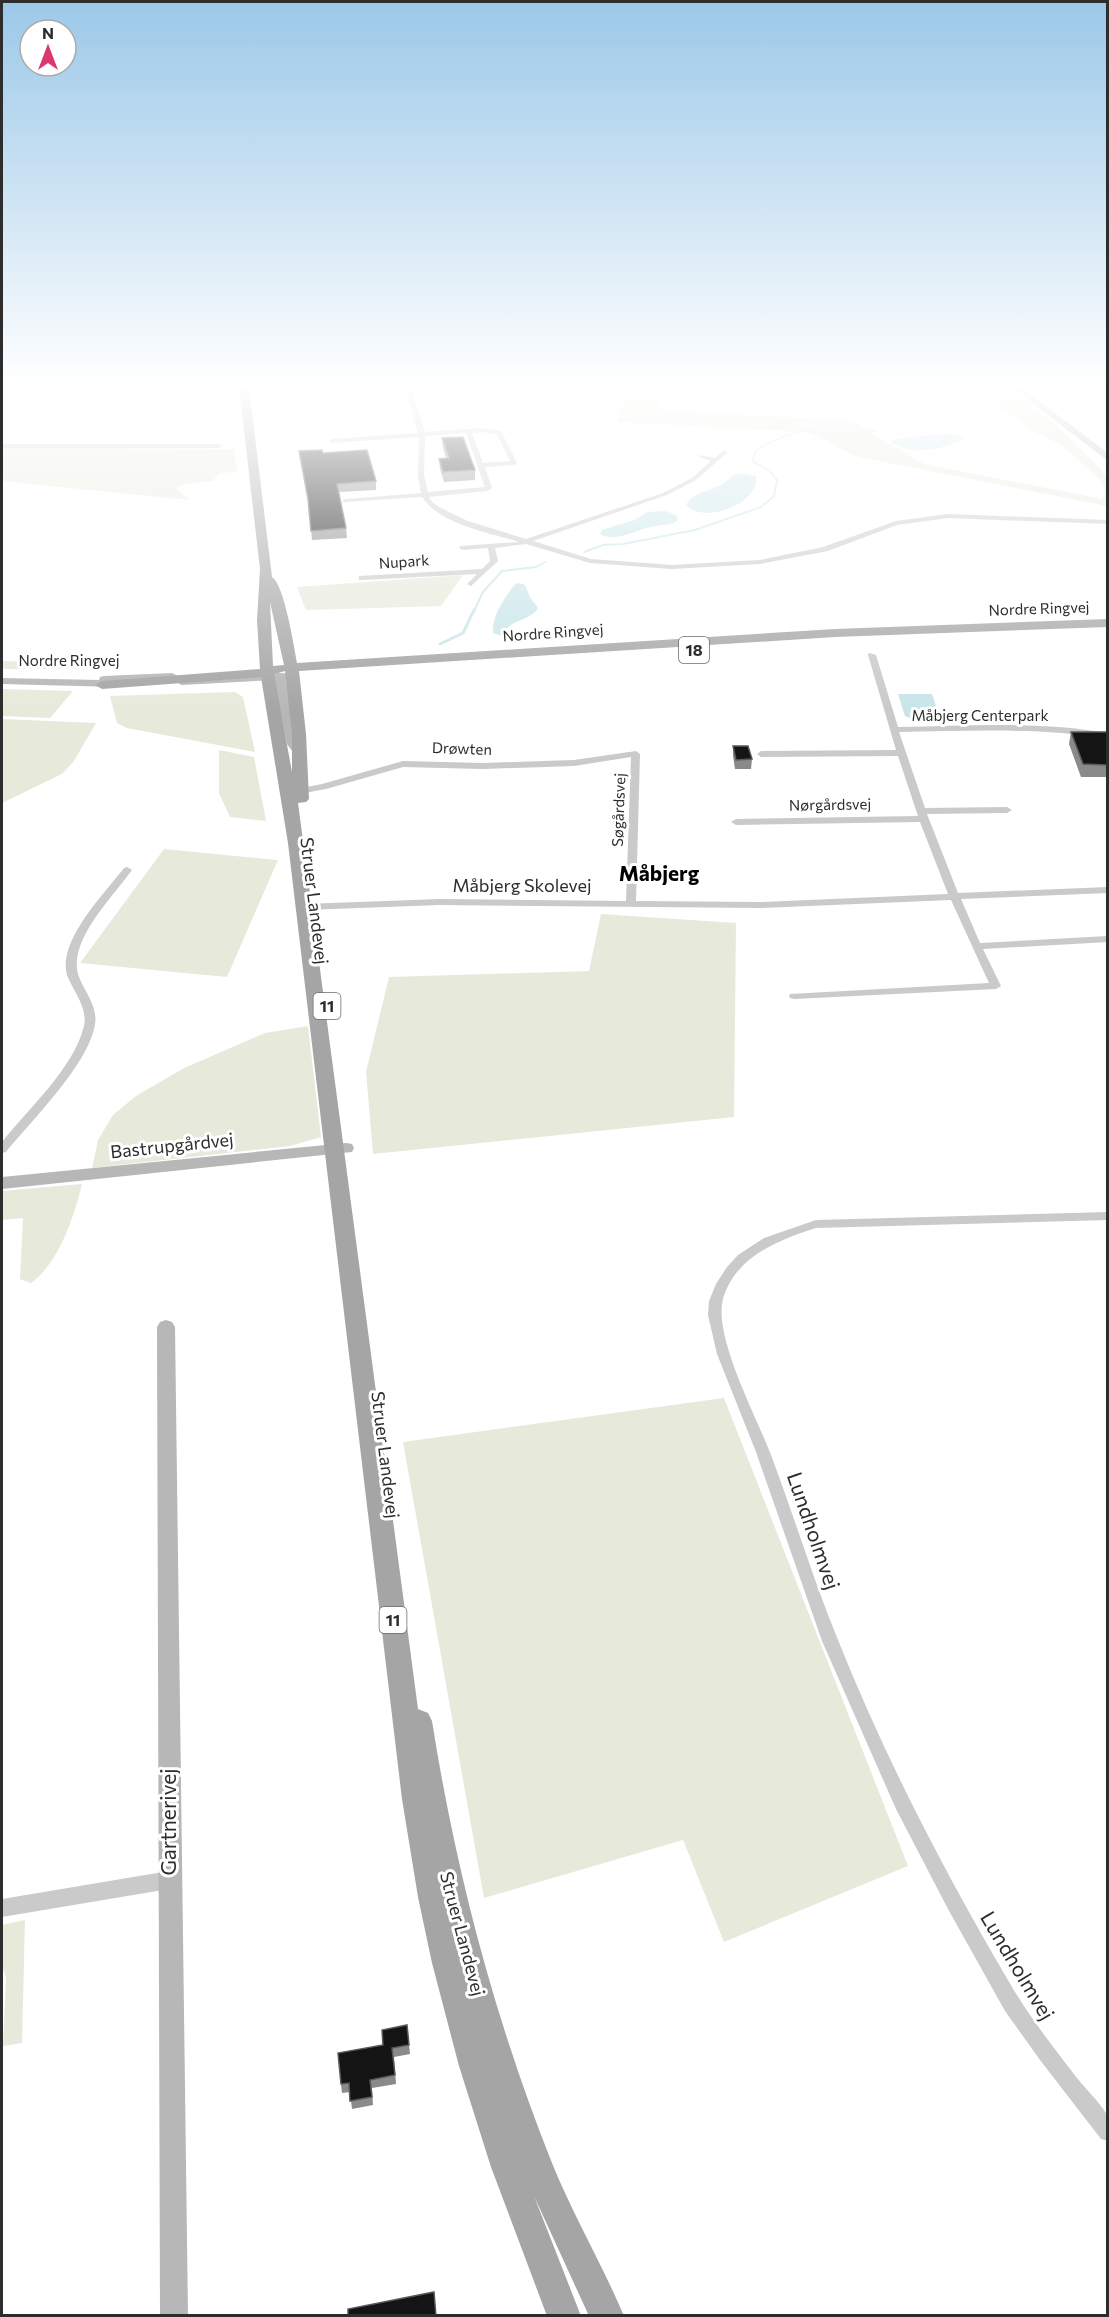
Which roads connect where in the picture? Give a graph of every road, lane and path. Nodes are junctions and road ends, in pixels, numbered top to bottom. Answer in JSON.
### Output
{"nodes":[{"id":1,"x":257,"y":495,"type":"edge"},
{"id":2,"x":434,"y":495,"type":"edge"},
{"id":3,"x":662,"y":495,"type":"edge"},
{"id":4,"x":425,"y":496,"type":"junction"},
{"id":5,"x":346,"y":501,"type":"dead end"},
{"id":6,"x":1107,"y":522,"type":"edge"},
{"id":7,"x":528,"y":541,"type":"junction"},
{"id":8,"x":490,"y":546,"type":"junction"},
{"id":9,"x":463,"y":548,"type":"dead end"},
{"id":10,"x":266,"y":569,"type":"junction"},
{"id":11,"x":484,"y":571,"type":"junction"},
{"id":12,"x":362,"y":578,"type":"dead end"},
{"id":13,"x":471,"y":584,"type":"dead end"},
{"id":14,"x":1107,"y":623,"type":"edge"},
{"id":15,"x":1107,"y":630,"type":"edge"},
{"id":16,"x":872,"y":655,"type":"dead end"},
{"id":17,"x":283,"y":672,"type":"junction"},
{"id":18,"x":2,"y":679,"type":"edge"},
{"id":19,"x":102,"y":685,"type":"joint"},
{"id":20,"x":894,"y":730,"type":"junction"},
{"id":21,"x":1107,"y":736,"type":"edge"},
{"id":22,"x":901,"y":753,"type":"junction"},
{"id":23,"x":636,"y":754,"type":"joint"},
{"id":24,"x":761,"y":754,"type":"dead end"},
{"id":25,"x":295,"y":792,"type":"junction"},
{"id":26,"x":1007,"y":810,"type":"dead end"},
{"id":27,"x":923,"y":815,"type":"junction"},
{"id":28,"x":736,"y":822,"type":"dead end"},
{"id":29,"x":127,"y":870,"type":"dead end"},
{"id":30,"x":1107,"y":890,"type":"edge"},
{"id":31,"x":955,"y":897,"type":"junction"},
{"id":32,"x":631,"y":903,"type":"junction"},
{"id":33,"x":309,"y":906,"type":"junction"},
{"id":34,"x":1107,"y":939,"type":"edge"},
{"id":35,"x":977,"y":946,"type":"junction"},
{"id":36,"x":794,"y":996,"type":"dead end"},
{"id":37,"x":2,"y":1149,"type":"edge"},
{"id":38,"x":340,"y":1149,"type":"junction"},
{"id":39,"x":2,"y":1183,"type":"edge"},
{"id":40,"x":1107,"y":1216,"type":"edge"},
{"id":41,"x":166,"y":1328,"type":"dead end"},
{"id":42,"x":170,"y":1880,"type":"junction"},
{"id":43,"x":2,"y":1908,"type":"edge"},
{"id":44,"x":1107,"y":2132,"type":"edge"},
{"id":45,"x":174,"y":2316,"type":"edge"},
{"id":46,"x":564,"y":2316,"type":"edge"},
{"id":47,"x":606,"y":2316,"type":"edge"}],
"edges":[{"from":1,"to":10,"type":"main road","name":"Struer Landevej","number":"11"},
{"from":2,"to":4,"type":"street"},
{"from":3,"to":7,"type":"street"},
{"from":4,"to":5,"type":"street"},
{"from":4,"to":7,"type":"street"},
{"from":6,"to":7,"type":"street"},
{"from":7,"to":8,"type":"street"},
{"from":8,"to":9,"type":"street"},
{"from":8,"to":11,"type":"street"},
{"from":10,"to":17,"type":"main road","name":"Struer Landevej","number":"11"},
{"from":10,"to":17,"type":"main road","name":"Struer Landevej","number":"11"},
{"from":11,"to":12,"type":"street","name":"Nupark"},
{"from":11,"to":13,"type":"street"},
{"from":14,"to":17,"type":"main road","name":"Nordre Ringvej","number":"18"},
{"from":15,"to":17,"type":"main road","name":"Nordre Ringvej","number":"18"},
{"from":16,"to":20,"type":"street","name":"Måbjerg Centerpark"},
{"from":17,"to":18,"type":"street","name":"Nordre Ringvej"},
{"from":17,"to":19,"type":"main road"},
{"from":17,"to":25,"type":"main road","name":"Struer Landevej","number":"11"},
{"from":17,"to":25,"type":"main road","name":"Struer Landevej","number":"11"},
{"from":18,"to":19,"type":"street","name":"Nordre Ringvej"},
{"from":20,"to":21,"type":"street","name":"Måbjerg Centerpark"},
{"from":20,"to":22,"type":"street"},
{"from":22,"to":24,"type":"street"},
{"from":22,"to":27,"type":"street"},
{"from":23,"to":25,"type":"street","name":"Drøwten"},
{"from":23,"to":32,"type":"street","name":"Søgårdsvej"},
{"from":25,"to":33,"type":"main road","name":"Struer Landevej","number":"11"},
{"from":26,"to":27,"type":"street","name":"Nørgårdsvej"},
{"from":27,"to":28,"type":"street","name":"Nørgårdsvej"},
{"from":27,"to":31,"type":"street"},
{"from":29,"to":37,"type":"street"},
{"from":30,"to":31,"type":"street","name":"Måbjerg Skolevej"},
{"from":31,"to":32,"type":"street","name":"Måbjerg Skolevej"},
{"from":31,"to":35,"type":"street"},
{"from":32,"to":33,"type":"street","name":"Måbjerg Skolevej"},
{"from":33,"to":38,"type":"main road","name":"Struer Landevej","number":"11"},
{"from":34,"to":35,"type":"street"},
{"from":35,"to":36,"type":"street"},
{"from":38,"to":39,"type":"street","name":"Bastrupgårdvej"},
{"from":38,"to":46,"type":"main road","name":"Struer Landevej","number":"11"},
{"from":38,"to":47,"type":"main road","name":"Struer Landevej","number":"11"},
{"from":40,"to":44,"type":"street","name":"Lundholmvej"},
{"from":41,"to":42,"type":"street","name":"Gartnerivej"},
{"from":42,"to":43,"type":"street"},
{"from":42,"to":45,"type":"street","name":"Gartnerivej"}]}
